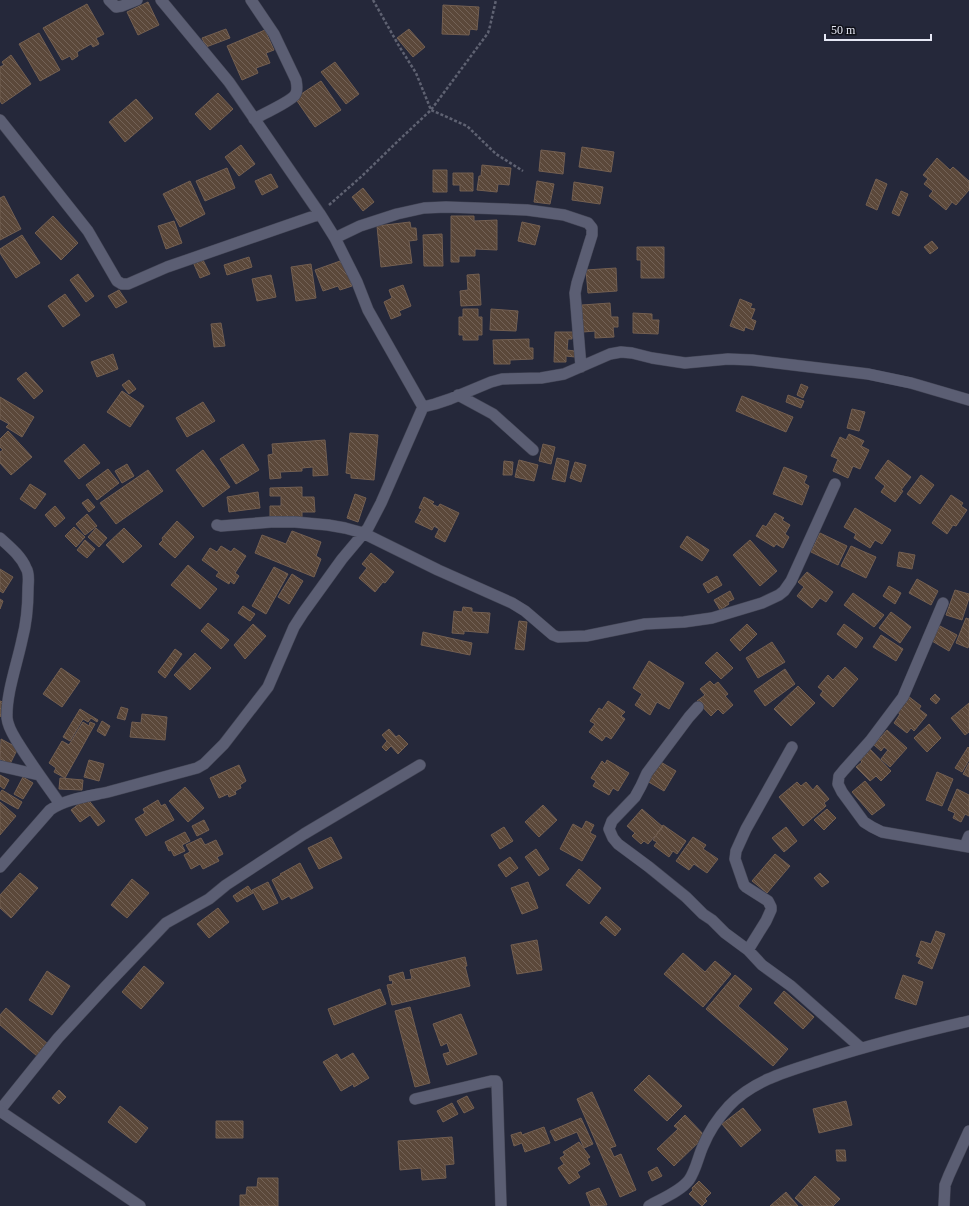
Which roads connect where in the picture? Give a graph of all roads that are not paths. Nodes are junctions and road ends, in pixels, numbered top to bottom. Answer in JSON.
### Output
{"nodes":[{"id":1,"x":108,"y":0,"type":"edge"},
{"id":2,"x":137,"y":0,"type":"edge"},
{"id":3,"x":161,"y":0,"type":"edge"},
{"id":4,"x":251,"y":0,"type":"edge"},
{"id":5,"x":254,"y":119,"type":"junction"},
{"id":6,"x":0,"y":120,"type":"edge"},
{"id":7,"x":320,"y":214,"type":"junction"},
{"id":8,"x":335,"y":238,"type":"junction"},
{"id":9,"x":581,"y":367,"type":"junction"},
{"id":10,"x":458,"y":395,"type":"junction"},
{"id":11,"x":969,"y":400,"type":"edge"},
{"id":12,"x":423,"y":406,"type":"junction"},
{"id":13,"x":533,"y":450,"type":"dead end"},
{"id":14,"x":835,"y":484,"type":"dead end"},
{"id":15,"x":217,"y":525,"type":"dead end"},
{"id":16,"x":363,"y":533,"type":"junction"},
{"id":17,"x":0,"y":538,"type":"edge"},
{"id":18,"x":943,"y":603,"type":"dead end"},
{"id":19,"x":698,"y":707,"type":"dead end"},
{"id":20,"x":792,"y":747,"type":"dead end"},
{"id":21,"x":420,"y":765,"type":"dead end"},
{"id":22,"x":0,"y":766,"type":"edge"},
{"id":23,"x":39,"y":775,"type":"junction"},
{"id":24,"x":60,"y":804,"type":"junction"},
{"id":25,"x":968,"y":843,"type":"edge"},
{"id":26,"x":0,"y":867,"type":"edge"},
{"id":27,"x":748,"y":950,"type":"junction"},
{"id":28,"x":969,"y":1021,"type":"edge"},
{"id":29,"x":860,"y":1048,"type":"junction"},
{"id":30,"x":415,"y":1099,"type":"dead end"},
{"id":31,"x":0,"y":1110,"type":"edge"},
{"id":32,"x":969,"y":1131,"type":"edge"},
{"id":33,"x":140,"y":1206,"type":"edge"},
{"id":34,"x":501,"y":1206,"type":"edge"},
{"id":35,"x":649,"y":1206,"type":"edge"},
{"id":36,"x":944,"y":1206,"type":"edge"}],
"edges":[{"from":1,"to":2,"type":"street"},
{"from":3,"to":5,"type":"street"},
{"from":4,"to":5,"type":"street"},
{"from":5,"to":7,"type":"street"},
{"from":6,"to":7,"type":"street"},
{"from":7,"to":8,"type":"street"},
{"from":8,"to":9,"type":"street"},
{"from":8,"to":12,"type":"street"},
{"from":9,"to":10,"type":"street"},
{"from":9,"to":11,"type":"street"},
{"from":10,"to":12,"type":"street"},
{"from":10,"to":13,"type":"street"},
{"from":12,"to":16,"type":"street"},
{"from":14,"to":16,"type":"street"},
{"from":15,"to":16,"type":"street"},
{"from":16,"to":24,"type":"street"},
{"from":17,"to":23,"type":"street"},
{"from":18,"to":25,"type":"street"},
{"from":19,"to":27,"type":"street"},
{"from":20,"to":27,"type":"street"},
{"from":21,"to":31,"type":"street"},
{"from":22,"to":23,"type":"street"},
{"from":23,"to":24,"type":"street"},
{"from":24,"to":26,"type":"street"},
{"from":27,"to":29,"type":"street"},
{"from":28,"to":29,"type":"street"},
{"from":29,"to":35,"type":"street"},
{"from":30,"to":34,"type":"street"},
{"from":31,"to":33,"type":"street"},
{"from":32,"to":36,"type":"street"}]}
